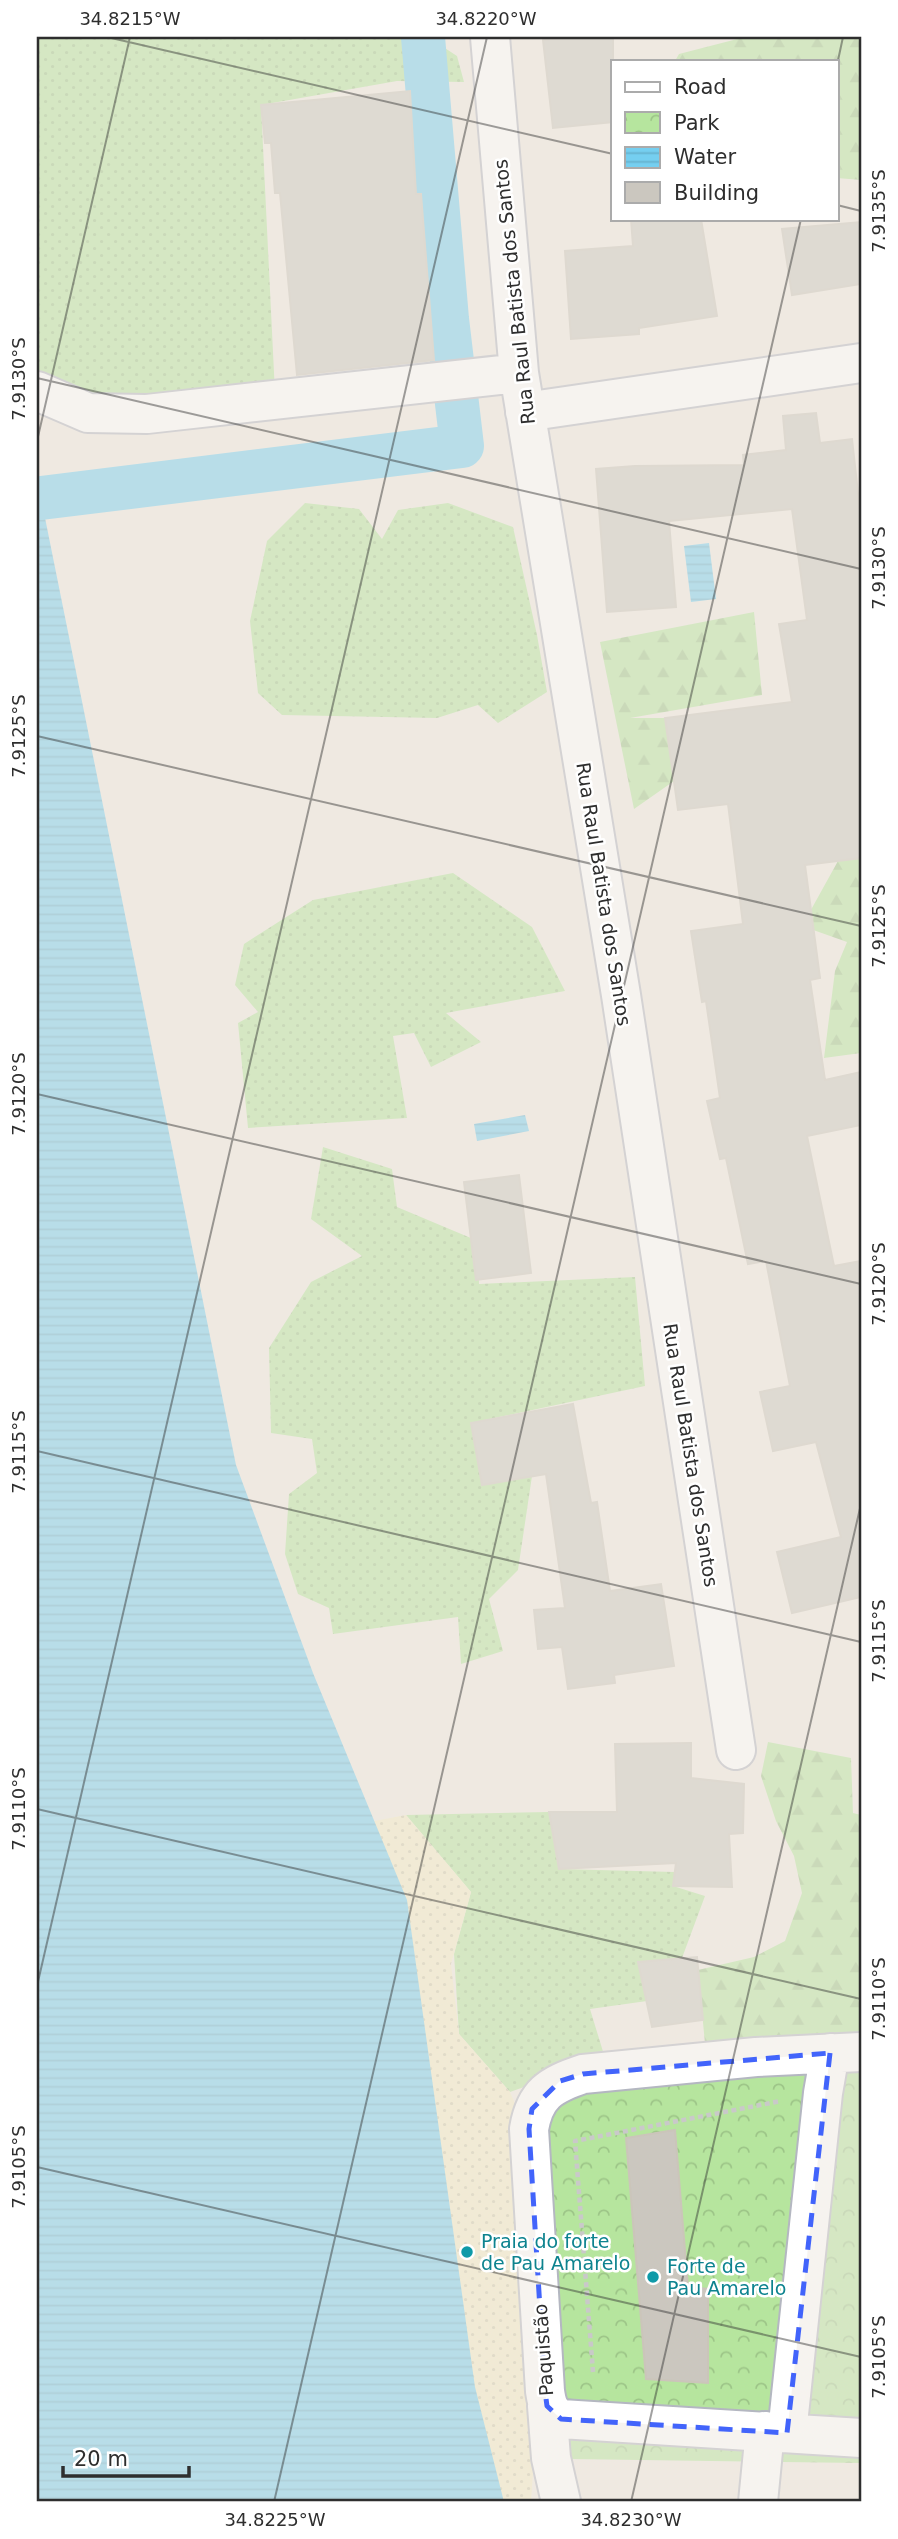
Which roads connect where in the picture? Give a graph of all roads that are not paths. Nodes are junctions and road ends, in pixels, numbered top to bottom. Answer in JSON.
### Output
{"nodes":[{"id":1,"x":490,"y":37,"type":"edge"},
{"id":2,"x":861,"y":363,"type":"edge"},
{"id":3,"x":519,"y":373,"type":"junction"},
{"id":4,"x":37,"y":391,"type":"edge"},
{"id":5,"x":525,"y":412,"type":"junction"},
{"id":6,"x":736,"y":1750,"type":"dead end"},
{"id":7,"x":846,"y":2052,"type":"edge"},
{"id":8,"x":547,"y":2406,"type":"junction"},
{"id":9,"x":776,"y":2432,"type":"junction"},
{"id":10,"x":861,"y":2438,"type":"edge"},
{"id":11,"x":561,"y":2502,"type":"edge"},
{"id":12,"x":758,"y":2502,"type":"edge"}],
"edges":[{"from":1,"to":3,"type":"street","name":"Rua Raul Batista dos Santos"},
{"from":2,"to":5,"type":"street"},
{"from":3,"to":4,"type":"street"},
{"from":3,"to":5,"type":"street","name":"Rua Raul Batista dos Santos"},
{"from":5,"to":6,"type":"street","name":"Rua Raul Batista dos Santos"},
{"from":7,"to":8,"type":"street","name":"Paquistão"},
{"from":7,"to":9,"type":"street","name":"Paquistão"},
{"from":8,"to":9,"type":"street","name":"Paquistão"},
{"from":8,"to":11,"type":"street"},
{"from":9,"to":10,"type":"street","name":"Paquistão"},
{"from":9,"to":12,"type":"street"}]}
